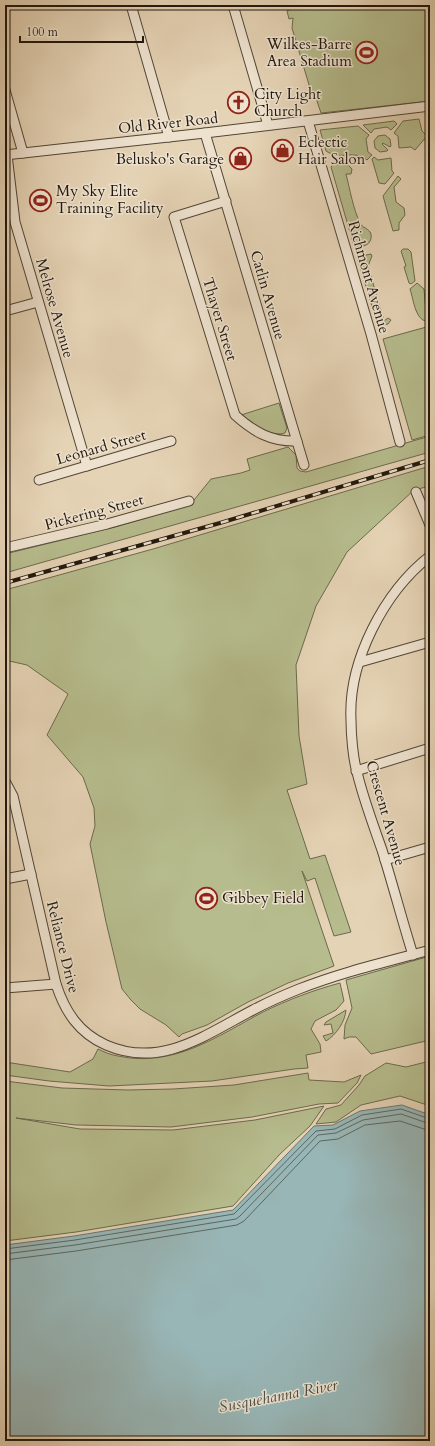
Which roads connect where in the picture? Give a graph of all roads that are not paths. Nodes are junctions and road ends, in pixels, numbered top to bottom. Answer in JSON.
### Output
{"nodes":[{"id":1,"x":131,"y":5,"type":"edge"},
{"id":2,"x":233,"y":5,"type":"edge"},
{"id":3,"x":5,"y":90,"type":"edge"},
{"id":4,"x":430,"y":106,"type":"edge"},
{"id":5,"x":308,"y":121,"type":"junction"},
{"id":6,"x":268,"y":125,"type":"junction"},
{"id":7,"x":205,"y":133,"type":"junction"},
{"id":8,"x":169,"y":137,"type":"junction"},
{"id":9,"x":23,"y":153,"type":"junction"},
{"id":10,"x":6,"y":155,"type":"edge"},
{"id":11,"x":226,"y":201,"type":"junction"},
{"id":12,"x":38,"y":302,"type":"junction"},
{"id":13,"x":5,"y":311,"type":"edge"},
{"id":14,"x":171,"y":441,"type":"dead end"},
{"id":15,"x":297,"y":441,"type":"junction"},
{"id":16,"x":400,"y":442,"type":"dead end"},
{"id":17,"x":304,"y":465,"type":"dead end"},
{"id":18,"x":87,"y":466,"type":"junction"},
{"id":19,"x":39,"y":480,"type":"dead end"},
{"id":20,"x":416,"y":492,"type":"dead end"},
{"id":21,"x":190,"y":501,"type":"dead end"},
{"id":22,"x":430,"y":525,"type":"edge"},
{"id":23,"x":5,"y":548,"type":"edge"},
{"id":24,"x":430,"y":556,"type":"edge"},
{"id":25,"x":430,"y":642,"type":"edge"},
{"id":26,"x":360,"y":662,"type":"junction"},
{"id":27,"x":430,"y":748,"type":"edge"},
{"id":28,"x":356,"y":771,"type":"junction"},
{"id":29,"x":5,"y":782,"type":"edge"},
{"id":30,"x":430,"y":847,"type":"edge"},
{"id":31,"x":385,"y":860,"type":"junction"},
{"id":32,"x":31,"y":874,"type":"junction"},
{"id":33,"x":5,"y":879,"type":"edge"},
{"id":34,"x":430,"y":950,"type":"edge"},
{"id":35,"x":413,"y":955,"type":"junction"},
{"id":36,"x":56,"y":984,"type":"junction"},
{"id":37,"x":5,"y":988,"type":"edge"}],
"edges":[{"from":1,"to":8,"type":"street"},
{"from":2,"to":6,"type":"street"},
{"from":3,"to":9,"type":"street"},
{"from":4,"to":5,"type":"street","name":"Old River Road"},
{"from":5,"to":6,"type":"street","name":"Old River Road"},
{"from":5,"to":16,"type":"street","name":"Richmont Avenue"},
{"from":6,"to":7,"type":"street","name":"Old River Road"},
{"from":7,"to":8,"type":"street","name":"Old River Road"},
{"from":7,"to":11,"type":"street","name":"Catlin Avenue"},
{"from":8,"to":9,"type":"street","name":"Old River Road"},
{"from":9,"to":10,"type":"street","name":"Old River Road"},
{"from":10,"to":12,"type":"street","name":"Melrose Avenue"},
{"from":11,"to":15,"type":"street","name":"Catlin Avenue"},
{"from":11,"to":15,"type":"street","name":"Thayer Street"},
{"from":12,"to":13,"type":"street"},
{"from":12,"to":18,"type":"street","name":"Melrose Avenue"},
{"from":14,"to":18,"type":"street","name":"Leonard Street"},
{"from":15,"to":17,"type":"street","name":"Catlin Avenue"},
{"from":18,"to":19,"type":"street","name":"Leonard Street"},
{"from":20,"to":22,"type":"street"},
{"from":21,"to":23,"type":"street","name":"Pickering Street"},
{"from":24,"to":26,"type":"street","name":"Crescent Avenue"},
{"from":25,"to":26,"type":"street"},
{"from":26,"to":28,"type":"street","name":"Crescent Avenue"},
{"from":27,"to":28,"type":"street"},
{"from":28,"to":31,"type":"street","name":"Crescent Avenue"},
{"from":29,"to":32,"type":"street","name":"Reliance Drive"},
{"from":30,"to":31,"type":"street"},
{"from":31,"to":35,"type":"street","name":"Crescent Avenue"},
{"from":32,"to":33,"type":"street"},
{"from":32,"to":36,"type":"street","name":"Reliance Drive"},
{"from":34,"to":35,"type":"street","name":"Reliance Drive"},
{"from":35,"to":36,"type":"street","name":"Reliance Drive"},
{"from":36,"to":37,"type":"street"}]}
